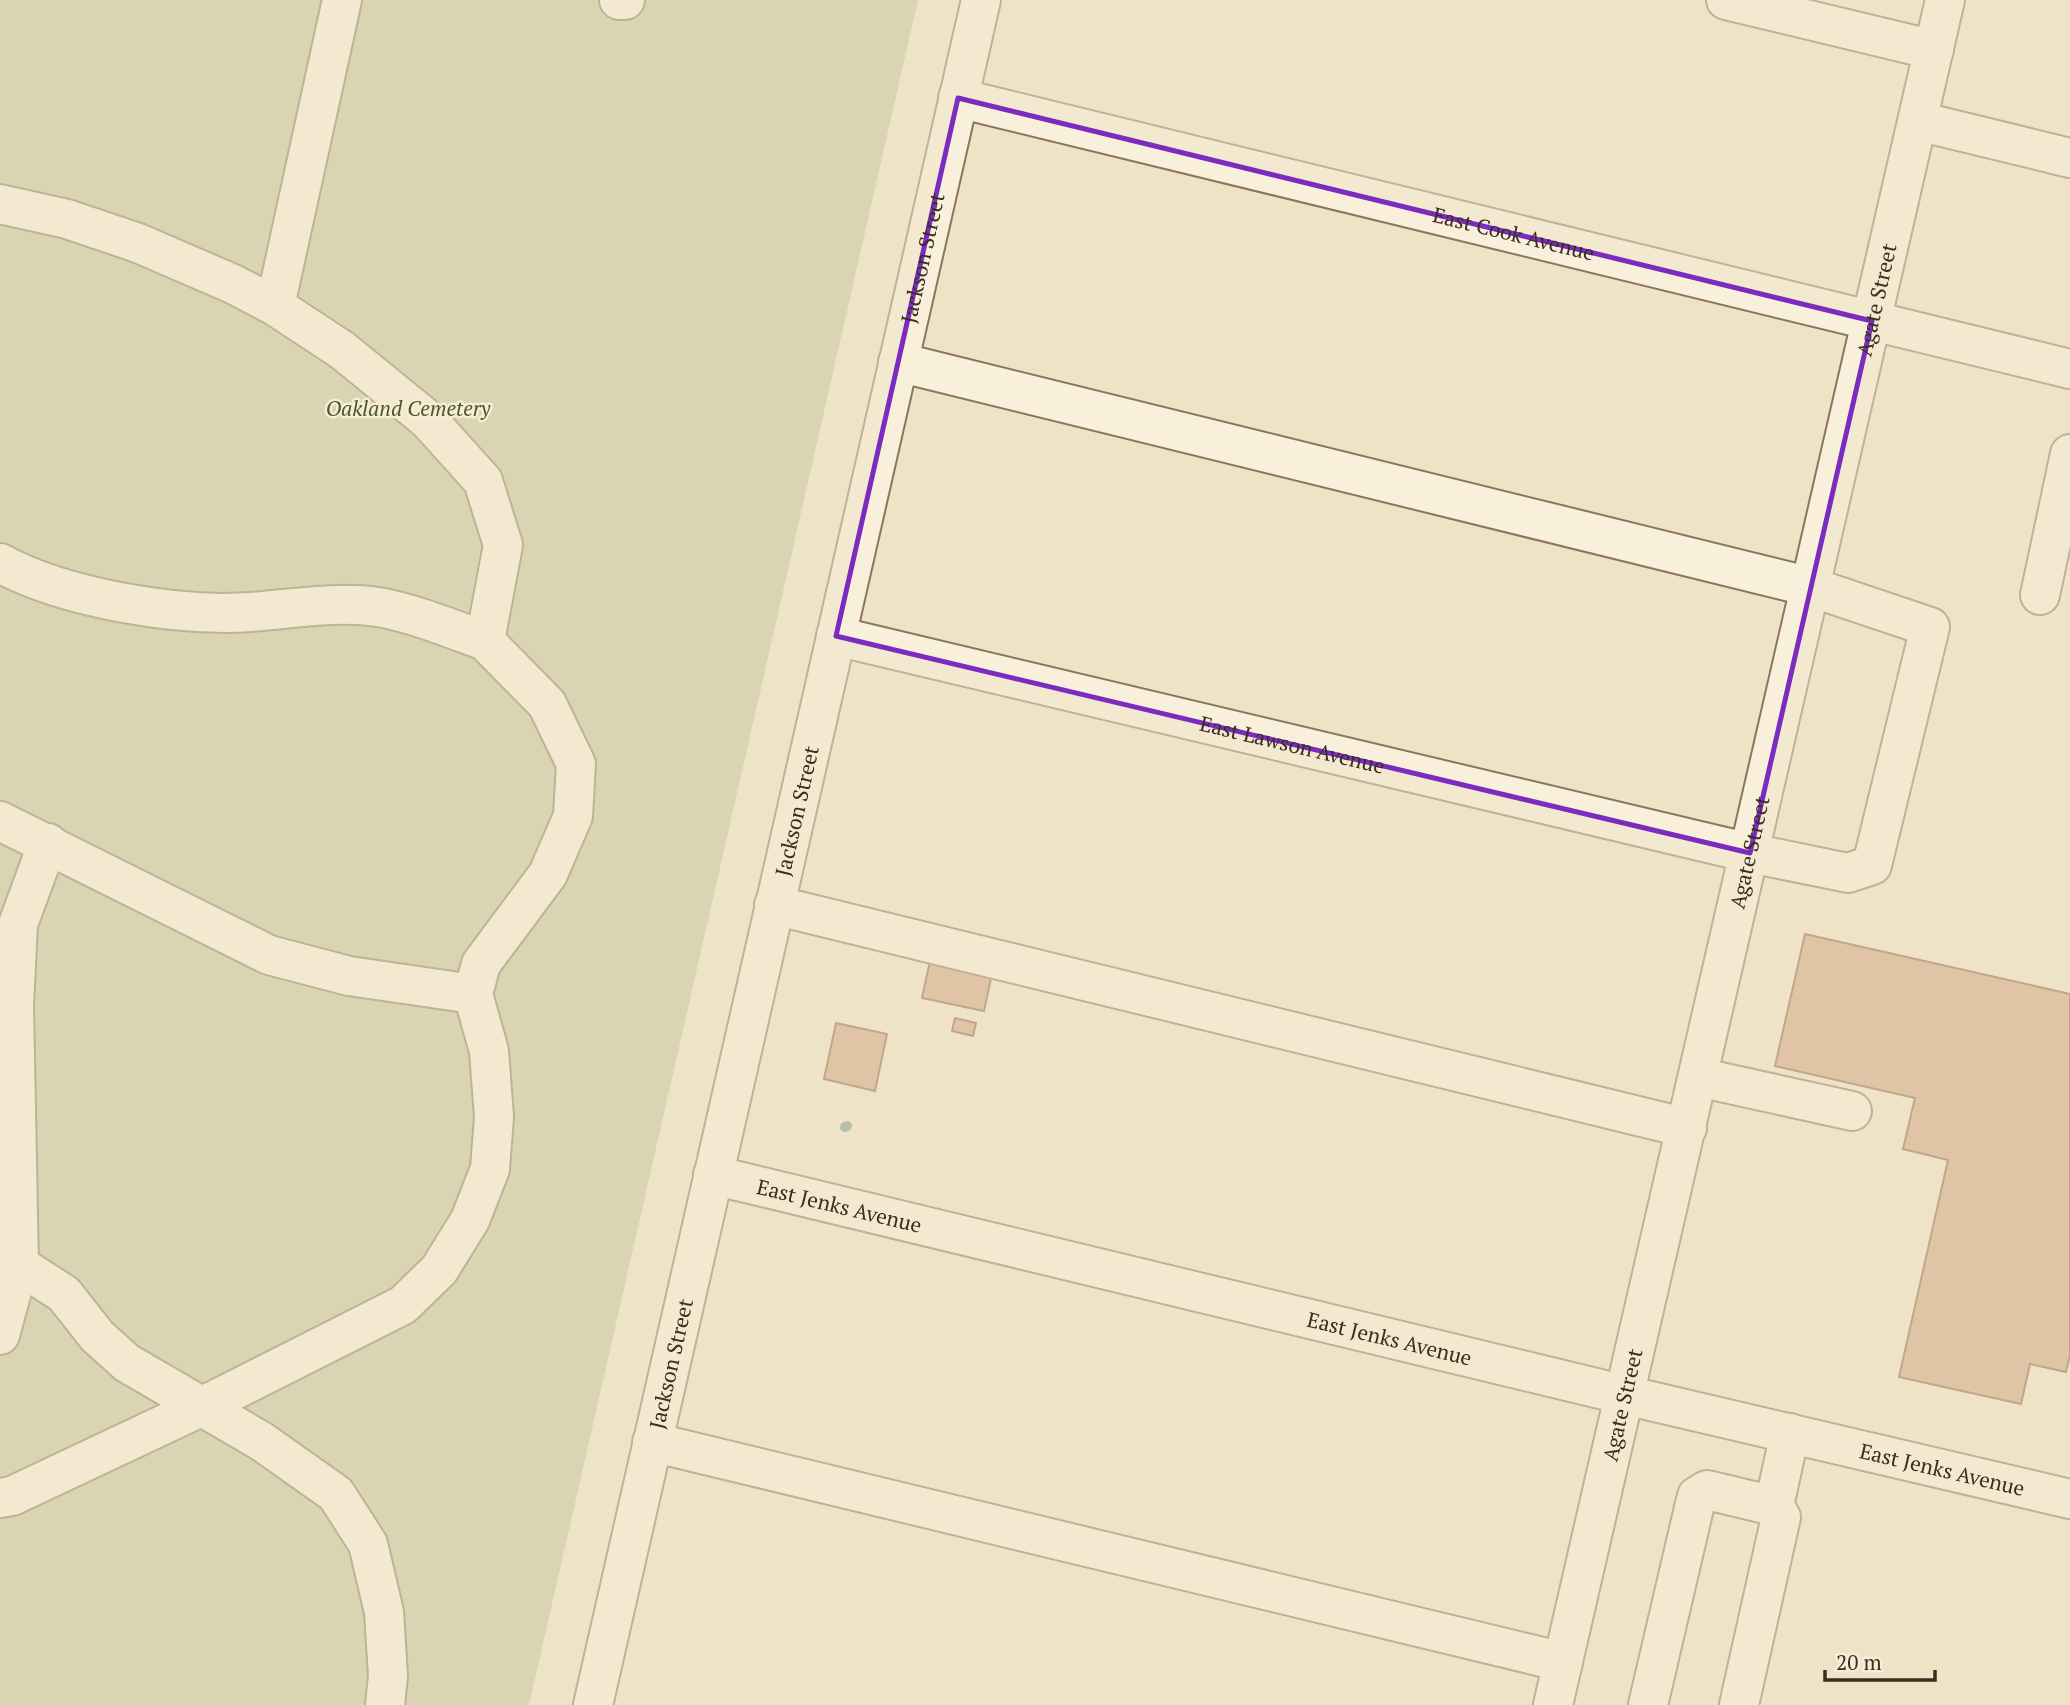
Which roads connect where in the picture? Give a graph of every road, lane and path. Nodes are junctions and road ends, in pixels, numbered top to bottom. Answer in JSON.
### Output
{"nodes":[{"id":1,"x":342,"y":0,"type":"edge"},
{"id":2,"x":619,"y":0,"type":"edge"},
{"id":3,"x":625,"y":0,"type":"edge"},
{"id":4,"x":981,"y":0,"type":"edge"},
{"id":5,"x":1726,"y":0,"type":"edge"},
{"id":6,"x":1945,"y":0,"type":"edge"},
{"id":7,"x":1934,"y":50,"type":"junction"},
{"id":8,"x":958,"y":98,"type":"junction"},
{"id":9,"x":1918,"y":121,"type":"junction"},
{"id":10,"x":2070,"y":158,"type":"edge"},
{"id":11,"x":0,"y":204,"type":"edge"},
{"id":12,"x":275,"y":306,"type":"junction"},
{"id":13,"x":1872,"y":321,"type":"junction"},
{"id":14,"x":898,"y":362,"type":"junction"},
{"id":15,"x":2070,"y":369,"type":"edge"},
{"id":16,"x":2070,"y":454,"type":"edge"},
{"id":17,"x":0,"y":563,"type":"edge"},
{"id":18,"x":1811,"y":587,"type":"junction"},
{"id":19,"x":2040,"y":595,"type":"dead end"},
{"id":20,"x":836,"y":636,"type":"junction"},
{"id":21,"x":485,"y":641,"type":"junction"},
{"id":22,"x":0,"y":821,"type":"edge"},
{"id":23,"x":48,"y":843,"type":"junction"},
{"id":24,"x":1749,"y":853,"type":"junction"},
{"id":25,"x":774,"y":905,"type":"junction"},
{"id":26,"x":473,"y":995,"type":"junction"},
{"id":27,"x":1698,"y":1077,"type":"junction"},
{"id":28,"x":1852,"y":1111,"type":"dead end"},
{"id":29,"x":1687,"y":1128,"type":"junction"},
{"id":30,"x":713,"y":1175,"type":"junction"},
{"id":31,"x":10,"y":1263,"type":"edge"},
{"id":32,"x":0,"y":1335,"type":"edge"},
{"id":33,"x":1625,"y":1395,"type":"junction"},
{"id":34,"x":203,"y":1406,"type":"junction"},
{"id":35,"x":1790,"y":1433,"type":"junction"},
{"id":36,"x":652,"y":1441,"type":"junction"},
{"id":37,"x":0,"y":1498,"type":"edge"},
{"id":38,"x":2070,"y":1499,"type":"edge"},
{"id":39,"x":1773,"y":1506,"type":"junction"},
{"id":40,"x":1563,"y":1662,"type":"junction"},
{"id":41,"x":385,"y":1705,"type":"edge"},
{"id":42,"x":593,"y":1705,"type":"edge"},
{"id":43,"x":1553,"y":1705,"type":"edge"},
{"id":44,"x":1648,"y":1705,"type":"edge"},
{"id":45,"x":1740,"y":1705,"type":"edge"}],
"edges":[{"from":1,"to":12,"type":"street"},
{"from":2,"to":3,"type":"street"},
{"from":4,"to":8,"type":"street","name":"Jackson Street"},
{"from":5,"to":7,"type":"street"},
{"from":6,"to":7,"type":"street","name":"Agate Street"},
{"from":7,"to":9,"type":"street","name":"Agate Street"},
{"from":8,"to":13,"type":"street","name":"East Cook Avenue"},
{"from":8,"to":14,"type":"street","name":"Jackson Street"},
{"from":9,"to":10,"type":"street"},
{"from":9,"to":13,"type":"street","name":"Agate Street"},
{"from":11,"to":12,"type":"street"},
{"from":12,"to":21,"type":"street"},
{"from":13,"to":15,"type":"street","name":"East Cook Avenue"},
{"from":13,"to":18,"type":"street","name":"Agate Street"},
{"from":14,"to":18,"type":"street"},
{"from":14,"to":20,"type":"street","name":"Jackson Street"},
{"from":16,"to":19,"type":"street"},
{"from":17,"to":21,"type":"street"},
{"from":18,"to":24,"type":"street","name":"Agate Street"},
{"from":18,"to":24,"type":"street","name":"East Lawson Avenue"},
{"from":20,"to":24,"type":"street","name":"East Lawson Avenue"},
{"from":20,"to":25,"type":"street","name":"Jackson Street"},
{"from":21,"to":26,"type":"street"},
{"from":22,"to":23,"type":"street"},
{"from":23,"to":26,"type":"street"},
{"from":23,"to":31,"type":"street"},
{"from":24,"to":27,"type":"street","name":"Agate Street"},
{"from":25,"to":29,"type":"street"},
{"from":25,"to":30,"type":"street","name":"Jackson Street"},
{"from":26,"to":34,"type":"street"},
{"from":27,"to":28,"type":"street"},
{"from":27,"to":29,"type":"street","name":"Agate Street"},
{"from":29,"to":33,"type":"street","name":"Agate Street"},
{"from":30,"to":33,"type":"street","name":"East Jenks Avenue"},
{"from":30,"to":36,"type":"street","name":"Jackson Street"},
{"from":31,"to":32,"type":"street"},
{"from":31,"to":34,"type":"street"},
{"from":33,"to":35,"type":"street","name":"East Jenks Avenue"},
{"from":33,"to":40,"type":"street","name":"Agate Street"},
{"from":34,"to":37,"type":"street"},
{"from":34,"to":41,"type":"street"},
{"from":35,"to":38,"type":"street","name":"East Jenks Avenue"},
{"from":35,"to":39,"type":"street"},
{"from":36,"to":40,"type":"street"},
{"from":36,"to":42,"type":"street","name":"Jackson Street"},
{"from":39,"to":44,"type":"street"},
{"from":39,"to":45,"type":"street"},
{"from":40,"to":43,"type":"street","name":"Agate Street"}]}
